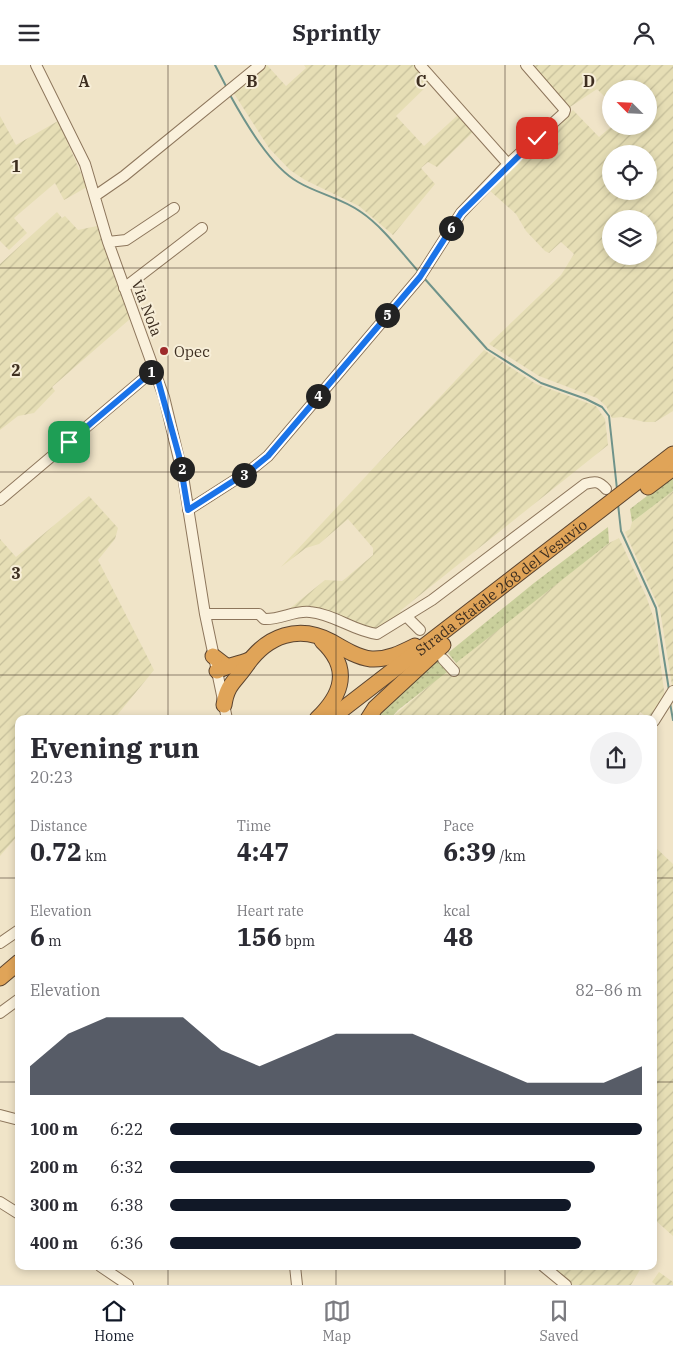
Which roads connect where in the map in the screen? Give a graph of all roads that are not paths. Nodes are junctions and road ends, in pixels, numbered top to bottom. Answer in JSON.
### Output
{"nodes":[{"id":1,"x":36,"y":65,"type":"edge"},
{"id":2,"x":260,"y":65,"type":"edge"},
{"id":3,"x":420,"y":65,"type":"edge"},
{"id":4,"x":526,"y":65,"type":"edge"},
{"id":5,"x":508,"y":164,"type":"junction"},
{"id":6,"x":95,"y":196,"type":"junction"},
{"id":7,"x":174,"y":208,"type":"dead end"},
{"id":8,"x":202,"y":228,"type":"dead end"},
{"id":9,"x":108,"y":242,"type":"junction"},
{"id":10,"x":124,"y":288,"type":"junction"},
{"id":11,"x":155,"y":369,"type":"junction"},
{"id":12,"x":673,"y":454,"type":"edge"},
{"id":13,"x":673,"y":468,"type":"edge"},
{"id":14,"x":606,"y":489,"type":"dead end"},
{"id":15,"x":629,"y":495,"type":"junction"},
{"id":16,"x":0,"y":500,"type":"edge"},
{"id":17,"x":188,"y":510,"type":"junction"},
{"id":18,"x":603,"y":515,"type":"junction"},
{"id":19,"x":503,"y":586,"type":"junction"},
{"id":20,"x":205,"y":614,"type":"junction"},
{"id":21,"x":407,"y":617,"type":"junction"},
{"id":22,"x":420,"y":630,"type":"dead end"},
{"id":23,"x":318,"y":636,"type":"junction"},
{"id":24,"x":443,"y":652,"type":"junction"},
{"id":25,"x":213,"y":656,"type":"joint"},
{"id":26,"x":454,"y":671,"type":"dead end"},
{"id":27,"x":224,"y":672,"type":"junction"},
{"id":28,"x":673,"y":691,"type":"edge"},
{"id":29,"x":225,"y":712,"type":"edge"},
{"id":30,"x":321,"y":715,"type":"edge"},
{"id":31,"x":335,"y":715,"type":"edge"},
{"id":32,"x":352,"y":715,"type":"edge"},
{"id":33,"x":371,"y":715,"type":"edge"},
{"id":34,"x":657,"y":716,"type":"edge"},
{"id":35,"x":15,"y":933,"type":"edge"},
{"id":36,"x":0,"y":943,"type":"edge"},
{"id":37,"x":15,"y":965,"type":"edge"},
{"id":38,"x":15,"y":976,"type":"edge"},
{"id":39,"x":0,"y":978,"type":"edge"},
{"id":40,"x":0,"y":987,"type":"edge"},
{"id":41,"x":15,"y":1002,"type":"edge"},
{"id":42,"x":0,"y":1013,"type":"edge"},
{"id":43,"x":0,"y":1115,"type":"edge"},
{"id":44,"x":15,"y":1119,"type":"edge"},
{"id":45,"x":0,"y":1202,"type":"edge"},
{"id":46,"x":15,"y":1211,"type":"edge"},
{"id":47,"x":106,"y":1270,"type":"edge"},
{"id":48,"x":295,"y":1270,"type":"edge"},
{"id":49,"x":548,"y":1270,"type":"edge"},
{"id":50,"x":128,"y":1285,"type":"edge"},
{"id":51,"x":297,"y":1285,"type":"edge"},
{"id":52,"x":566,"y":1285,"type":"edge"}],
"edges":[{"from":1,"to":6,"type":"street","name":"Via Nola"},
{"from":2,"to":6,"type":"street"},
{"from":3,"to":5,"type":"street"},
{"from":4,"to":5,"type":"street"},
{"from":5,"to":17,"type":"street"},
{"from":6,"to":9,"type":"street","name":"Via Nola"},
{"from":7,"to":9,"type":"street"},
{"from":8,"to":10,"type":"street"},
{"from":9,"to":10,"type":"street","name":"Via Nola"},
{"from":10,"to":11,"type":"street","name":"Via Nola"},
{"from":11,"to":16,"type":"street"},
{"from":11,"to":17,"type":"street","name":"Via Nola"},
{"from":12,"to":15,"type":"highway","name":"Strada Statale 268 del Vesuvio"},
{"from":13,"to":15,"type":"highway","name":"Strada Statale 268 del Vesuvio"},
{"from":14,"to":21,"type":"street"},
{"from":15,"to":18,"type":"highway","name":"Strada Statale 268 del Vesuvio"},
{"from":17,"to":20,"type":"street","name":"Via Nola"},
{"from":18,"to":19,"type":"highway","name":"Strada Statale 268 del Vesuvio"},
{"from":18,"to":24,"type":"highway","name":"Strada Statale 268 del Vesuvio"},
{"from":19,"to":23,"type":"highway"},
{"from":19,"to":31,"type":"highway","name":"Strada Statale 268 del Vesuvio"},
{"from":20,"to":21,"type":"street"},
{"from":20,"to":25,"type":"street","name":"Via Nola"},
{"from":21,"to":22,"type":"street"},
{"from":23,"to":27,"type":"highway"},
{"from":23,"to":30,"type":"highway"},
{"from":24,"to":26,"type":"street"},
{"from":24,"to":32,"type":"highway","name":"Strada Statale 268 del Vesuvio"},
{"from":24,"to":33,"type":"highway"},
{"from":25,"to":27,"type":"highway"},
{"from":27,"to":29,"type":"highway"},
{"from":28,"to":34,"type":"street"},
{"from":35,"to":36,"type":"street"},
{"from":37,"to":39,"type":"highway"},
{"from":38,"to":40,"type":"highway"},
{"from":41,"to":42,"type":"street"},
{"from":43,"to":44,"type":"street"},
{"from":45,"to":46,"type":"street"},
{"from":47,"to":50,"type":"street"},
{"from":48,"to":51,"type":"street"},
{"from":49,"to":52,"type":"street"}]}
